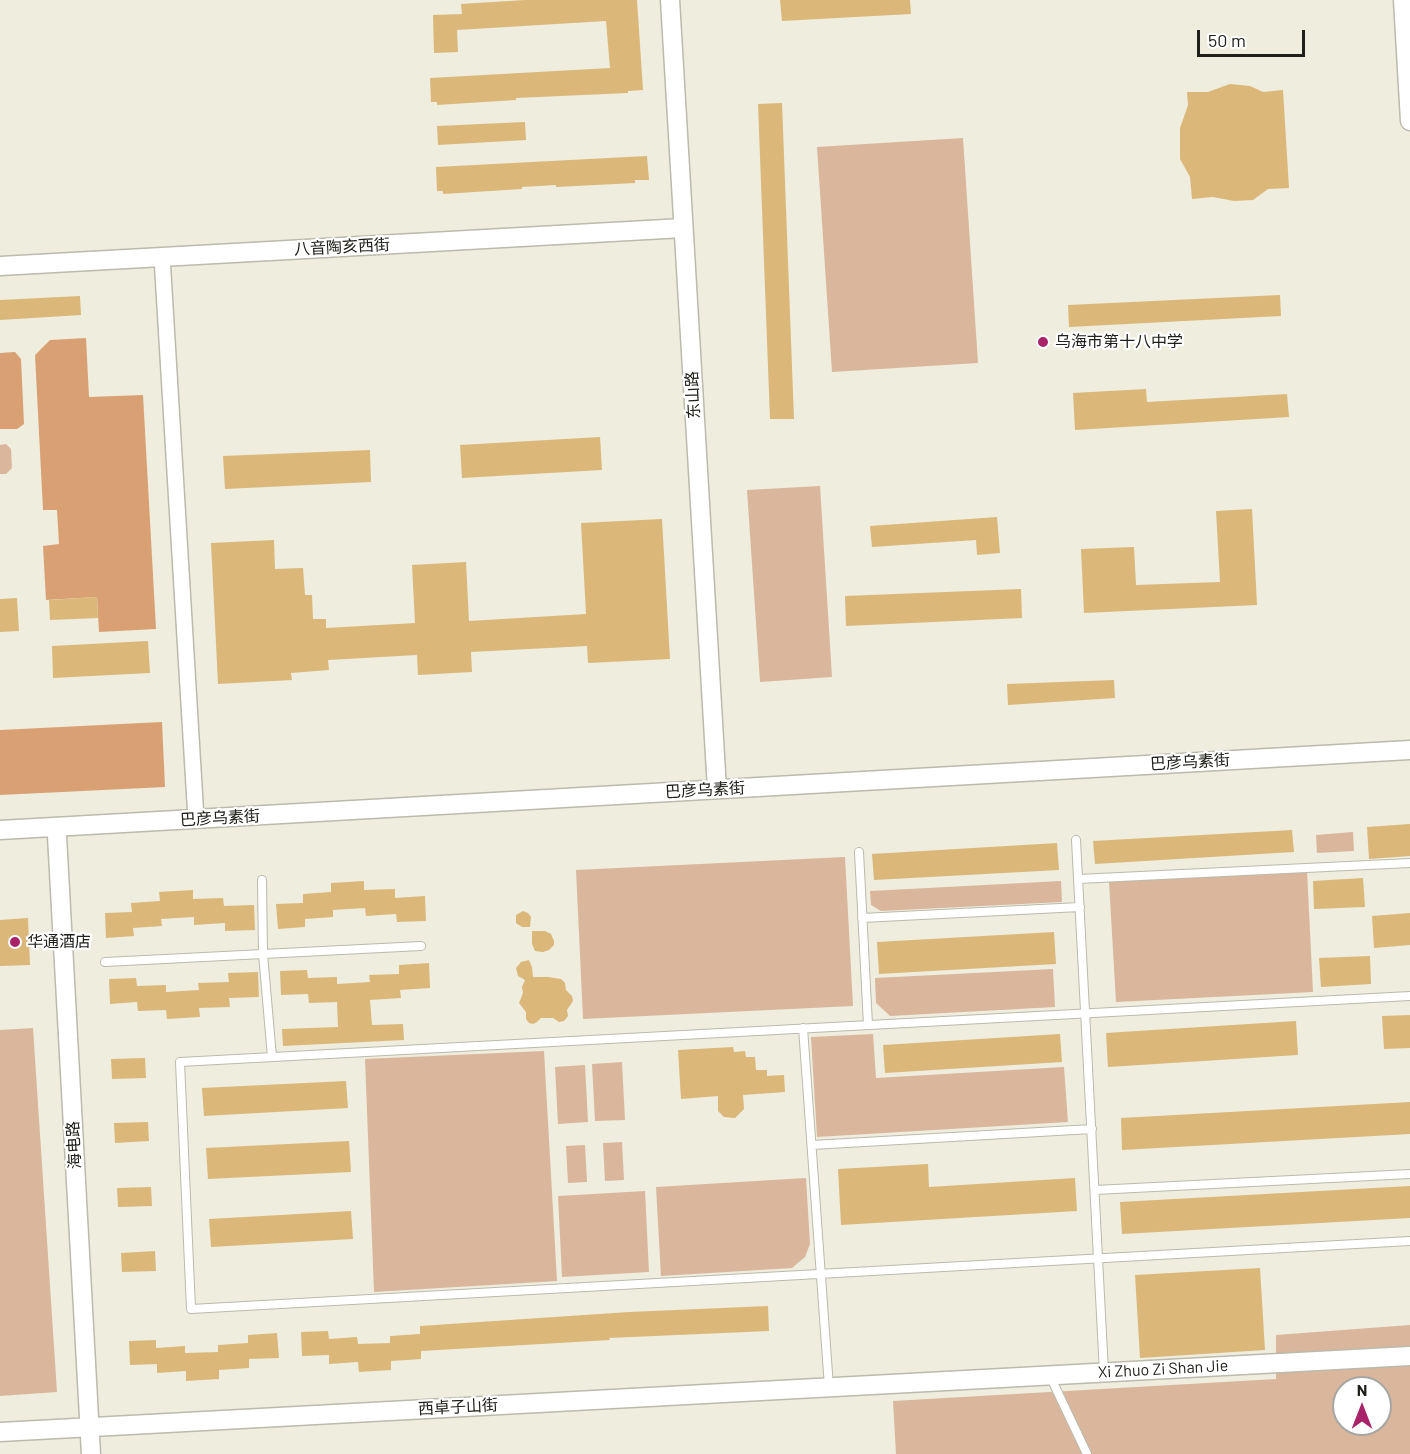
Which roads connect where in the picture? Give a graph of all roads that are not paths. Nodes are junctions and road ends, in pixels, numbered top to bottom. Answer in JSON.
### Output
{"nodes":[{"id":1,"x":670,"y":0,"type":"edge"},
{"id":2,"x":1403,"y":0,"type":"edge"},
{"id":3,"x":1410,"y":121,"type":"edge"},
{"id":4,"x":683,"y":228,"type":"junction"},
{"id":5,"x":162,"y":257,"type":"junction"},
{"id":6,"x":0,"y":266,"type":"edge"},
{"id":7,"x":1410,"y":750,"type":"edge"},
{"id":8,"x":1410,"y":760,"type":"edge"},
{"id":9,"x":717,"y":789,"type":"junction"},
{"id":10,"x":196,"y":819,"type":"junction"},
{"id":11,"x":0,"y":830,"type":"edge"},
{"id":12,"x":57,"y":836,"type":"junction"},
{"id":13,"x":0,"y":839,"type":"edge"},
{"id":14,"x":1076,"y":840,"type":"dead end"},
{"id":15,"x":859,"y":852,"type":"dead end"},
{"id":16,"x":1410,"y":863,"type":"edge"},
{"id":17,"x":1078,"y":879,"type":"junction"},
{"id":18,"x":262,"y":880,"type":"dead end"},
{"id":19,"x":1080,"y":907,"type":"junction"},
{"id":20,"x":862,"y":918,"type":"junction"},
{"id":21,"x":421,"y":946,"type":"dead end"},
{"id":22,"x":263,"y":954,"type":"junction"},
{"id":23,"x":105,"y":963,"type":"dead end"},
{"id":24,"x":1410,"y":996,"type":"edge"},
{"id":25,"x":1085,"y":1013,"type":"junction"},
{"id":26,"x":868,"y":1025,"type":"junction"},
{"id":27,"x":803,"y":1029,"type":"junction"},
{"id":28,"x":272,"y":1057,"type":"junction"},
{"id":29,"x":1092,"y":1129,"type":"junction"},
{"id":30,"x":812,"y":1145,"type":"junction"},
{"id":31,"x":1410,"y":1174,"type":"edge"},
{"id":32,"x":1095,"y":1190,"type":"junction"},
{"id":33,"x":1410,"y":1242,"type":"edge"},
{"id":34,"x":1098,"y":1259,"type":"junction"},
{"id":35,"x":821,"y":1274,"type":"junction"},
{"id":36,"x":1410,"y":1356,"type":"edge"},
{"id":37,"x":1104,"y":1372,"type":"junction"},
{"id":38,"x":1050,"y":1375,"type":"junction"},
{"id":39,"x":917,"y":1382,"type":"joint"},
{"id":40,"x":829,"y":1387,"type":"junction"},
{"id":41,"x":89,"y":1427,"type":"junction"},
{"id":42,"x":0,"y":1432,"type":"edge"},
{"id":43,"x":91,"y":1454,"type":"edge"},
{"id":44,"x":1087,"y":1454,"type":"edge"}],
"edges":[{"from":1,"to":4,"type":"street","name":"东山路"},
{"from":2,"to":3,"type":"street"},
{"from":4,"to":5,"type":"street","name":"八音陶亥西街"},
{"from":4,"to":9,"type":"street","name":"东山路"},
{"from":5,"to":6,"type":"street","name":"八音陶亥西街"},
{"from":5,"to":10,"type":"street"},
{"from":7,"to":9,"type":"street","name":"巴彦乌素街"},
{"from":8,"to":12,"type":"street","name":"巴彦乌素街"},
{"from":9,"to":10,"type":"street","name":"巴彦乌素街"},
{"from":10,"to":11,"type":"street","name":"巴彦乌素街"},
{"from":12,"to":13,"type":"street","name":"巴彦乌素街"},
{"from":12,"to":41,"type":"street","name":"海电路"},
{"from":14,"to":17,"type":"lane"},
{"from":15,"to":20,"type":"lane"},
{"from":16,"to":17,"type":"lane"},
{"from":17,"to":19,"type":"lane"},
{"from":18,"to":22,"type":"lane"},
{"from":19,"to":20,"type":"lane"},
{"from":19,"to":25,"type":"lane"},
{"from":20,"to":26,"type":"lane"},
{"from":21,"to":22,"type":"lane"},
{"from":22,"to":23,"type":"lane"},
{"from":22,"to":28,"type":"lane"},
{"from":24,"to":25,"type":"lane"},
{"from":25,"to":26,"type":"lane"},
{"from":25,"to":29,"type":"lane"},
{"from":26,"to":27,"type":"lane"},
{"from":27,"to":28,"type":"lane"},
{"from":27,"to":30,"type":"lane"},
{"from":28,"to":35,"type":"lane"},
{"from":29,"to":30,"type":"lane"},
{"from":29,"to":32,"type":"lane"},
{"from":30,"to":35,"type":"lane"},
{"from":31,"to":32,"type":"lane"},
{"from":32,"to":34,"type":"lane"},
{"from":33,"to":34,"type":"lane"},
{"from":34,"to":35,"type":"lane"},
{"from":34,"to":37,"type":"lane"},
{"from":35,"to":40,"type":"lane"},
{"from":36,"to":37,"type":"street","name":"Xi Zhuo Zi Shan Jie"},
{"from":37,"to":38,"type":"street","name":"Xi Zhuo Zi Shan Jie"},
{"from":38,"to":39,"type":"street","name":"Xi Zhuo Zi Shan Jie"},
{"from":38,"to":44,"type":"lane"},
{"from":39,"to":40,"type":"street","name":"西卓子山街"},
{"from":40,"to":41,"type":"street","name":"西卓子山街"},
{"from":41,"to":42,"type":"street","name":"西卓子山街"},
{"from":41,"to":43,"type":"street","name":"海电路"}]}
